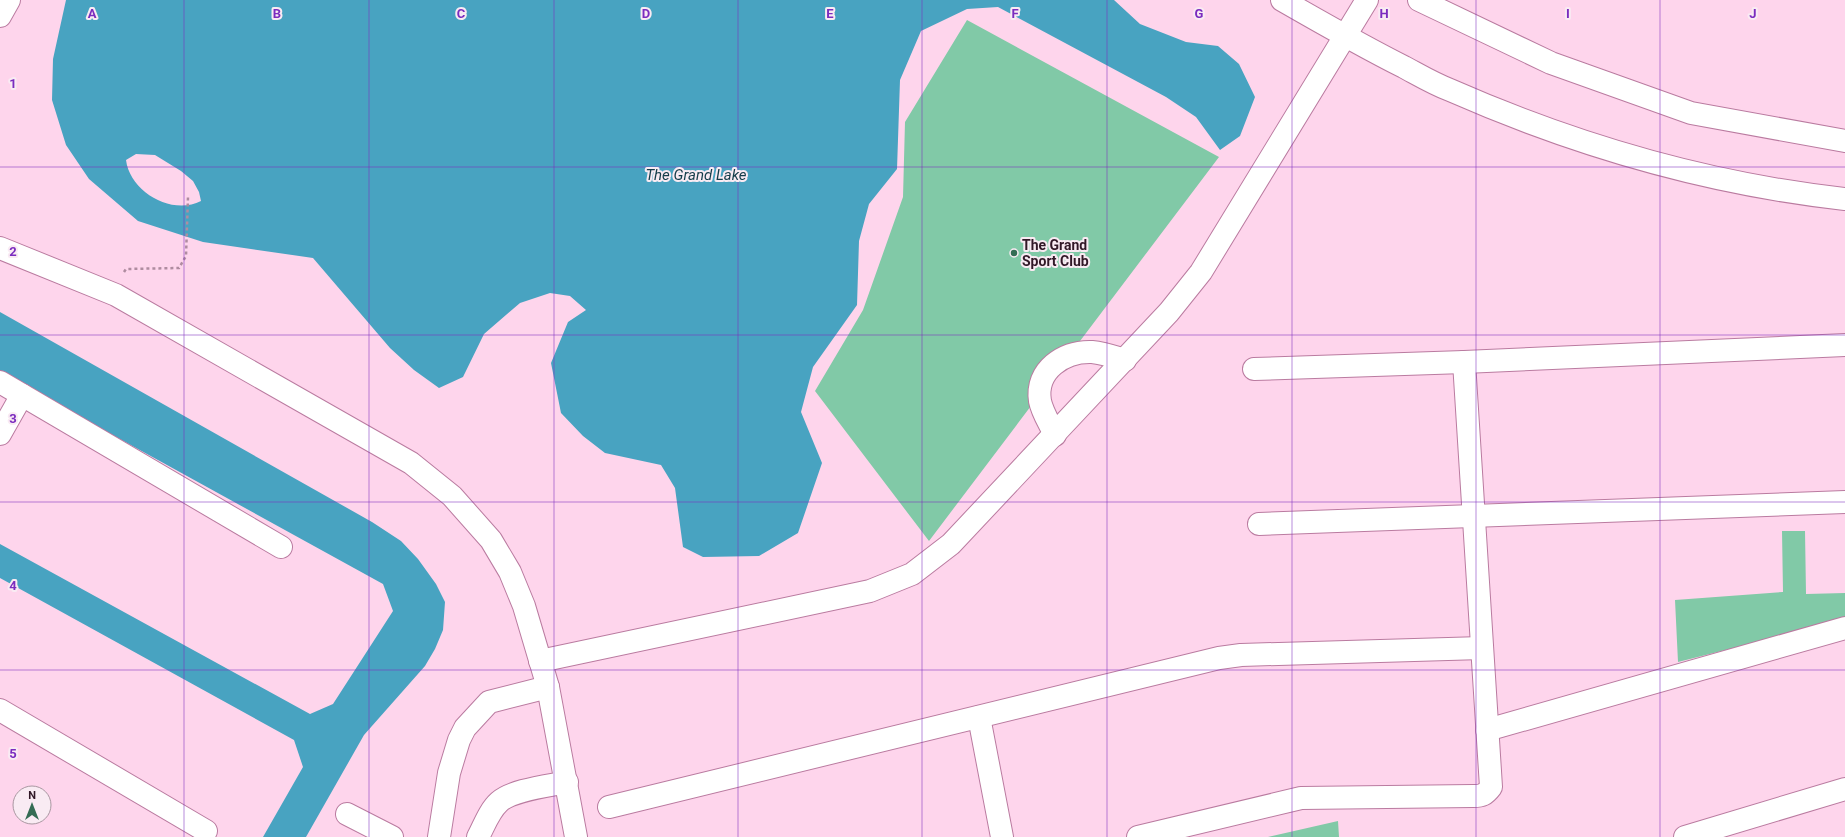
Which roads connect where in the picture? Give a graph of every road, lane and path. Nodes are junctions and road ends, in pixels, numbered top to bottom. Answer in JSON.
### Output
{"nodes":[{"id":1,"x":9,"y":0,"type":"edge"},
{"id":2,"x":1282,"y":0,"type":"edge"},
{"id":3,"x":1367,"y":0,"type":"edge"},
{"id":4,"x":1418,"y":0,"type":"edge"},
{"id":5,"x":0,"y":16,"type":"edge"},
{"id":6,"x":1343,"y":36,"type":"junction"},
{"id":7,"x":1845,"y":140,"type":"edge"},
{"id":8,"x":188,"y":198,"type":"dead end"},
{"id":9,"x":1845,"y":199,"type":"edge"},
{"id":10,"x":0,"y":248,"type":"edge"},
{"id":11,"x":116,"y":295,"type":"junction"},
{"id":12,"x":1845,"y":345,"type":"edge"},
{"id":13,"x":1125,"y":360,"type":"junction"},
{"id":14,"x":1464,"y":362,"type":"junction"},
{"id":15,"x":1254,"y":369,"type":"dead end"},
{"id":16,"x":0,"y":382,"type":"edge"},
{"id":17,"x":22,"y":395,"type":"junction"},
{"id":18,"x":0,"y":434,"type":"edge"},
{"id":19,"x":1055,"y":435,"type":"junction"},
{"id":20,"x":1845,"y":502,"type":"edge"},
{"id":21,"x":1474,"y":516,"type":"junction"},
{"id":22,"x":1259,"y":524,"type":"dead end"},
{"id":23,"x":281,"y":546,"type":"dead end"},
{"id":24,"x":1845,"y":628,"type":"edge"},
{"id":25,"x":1482,"y":648,"type":"junction"},
{"id":26,"x":540,"y":661,"type":"junction"},
{"id":27,"x":548,"y":687,"type":"junction"},
{"id":28,"x":0,"y":710,"type":"edge"},
{"id":29,"x":979,"y":717,"type":"junction"},
{"id":30,"x":1487,"y":730,"type":"junction"},
{"id":31,"x":567,"y":782,"type":"junction"},
{"id":32,"x":1845,"y":789,"type":"edge"},
{"id":33,"x":609,"y":807,"type":"dead end"},
{"id":34,"x":347,"y":814,"type":"dead end"},
{"id":35,"x":206,"y":831,"type":"dead end"},
{"id":36,"x":392,"y":837,"type":"edge"},
{"id":37,"x":439,"y":837,"type":"edge"},
{"id":38,"x":478,"y":837,"type":"edge"},
{"id":39,"x":576,"y":837,"type":"edge"},
{"id":40,"x":1002,"y":837,"type":"edge"},
{"id":41,"x":1138,"y":837,"type":"edge"},
{"id":42,"x":1685,"y":837,"type":"edge"}],
"edges":[{"from":1,"to":5,"type":"street"},
{"from":2,"to":6,"type":"street"},
{"from":3,"to":6,"type":"street"},
{"from":4,"to":7,"type":"street"},
{"from":6,"to":9,"type":"street"},
{"from":6,"to":13,"type":"street"},
{"from":8,"to":11,"type":"path"},
{"from":10,"to":11,"type":"street"},
{"from":11,"to":26,"type":"street"},
{"from":12,"to":14,"type":"street"},
{"from":13,"to":19,"type":"street"},
{"from":13,"to":19,"type":"street"},
{"from":14,"to":15,"type":"street"},
{"from":14,"to":21,"type":"street"},
{"from":16,"to":17,"type":"street"},
{"from":17,"to":18,"type":"street"},
{"from":17,"to":23,"type":"street"},
{"from":19,"to":26,"type":"street"},
{"from":20,"to":21,"type":"street"},
{"from":21,"to":22,"type":"street"},
{"from":21,"to":25,"type":"street"},
{"from":24,"to":30,"type":"street"},
{"from":25,"to":29,"type":"street"},
{"from":25,"to":30,"type":"street"},
{"from":26,"to":27,"type":"street"},
{"from":27,"to":31,"type":"street"},
{"from":27,"to":37,"type":"street"},
{"from":28,"to":35,"type":"street"},
{"from":29,"to":33,"type":"street"},
{"from":29,"to":40,"type":"street"},
{"from":30,"to":41,"type":"street"},
{"from":31,"to":38,"type":"street"},
{"from":31,"to":39,"type":"street"},
{"from":32,"to":42,"type":"street"},
{"from":34,"to":36,"type":"street"}]}
